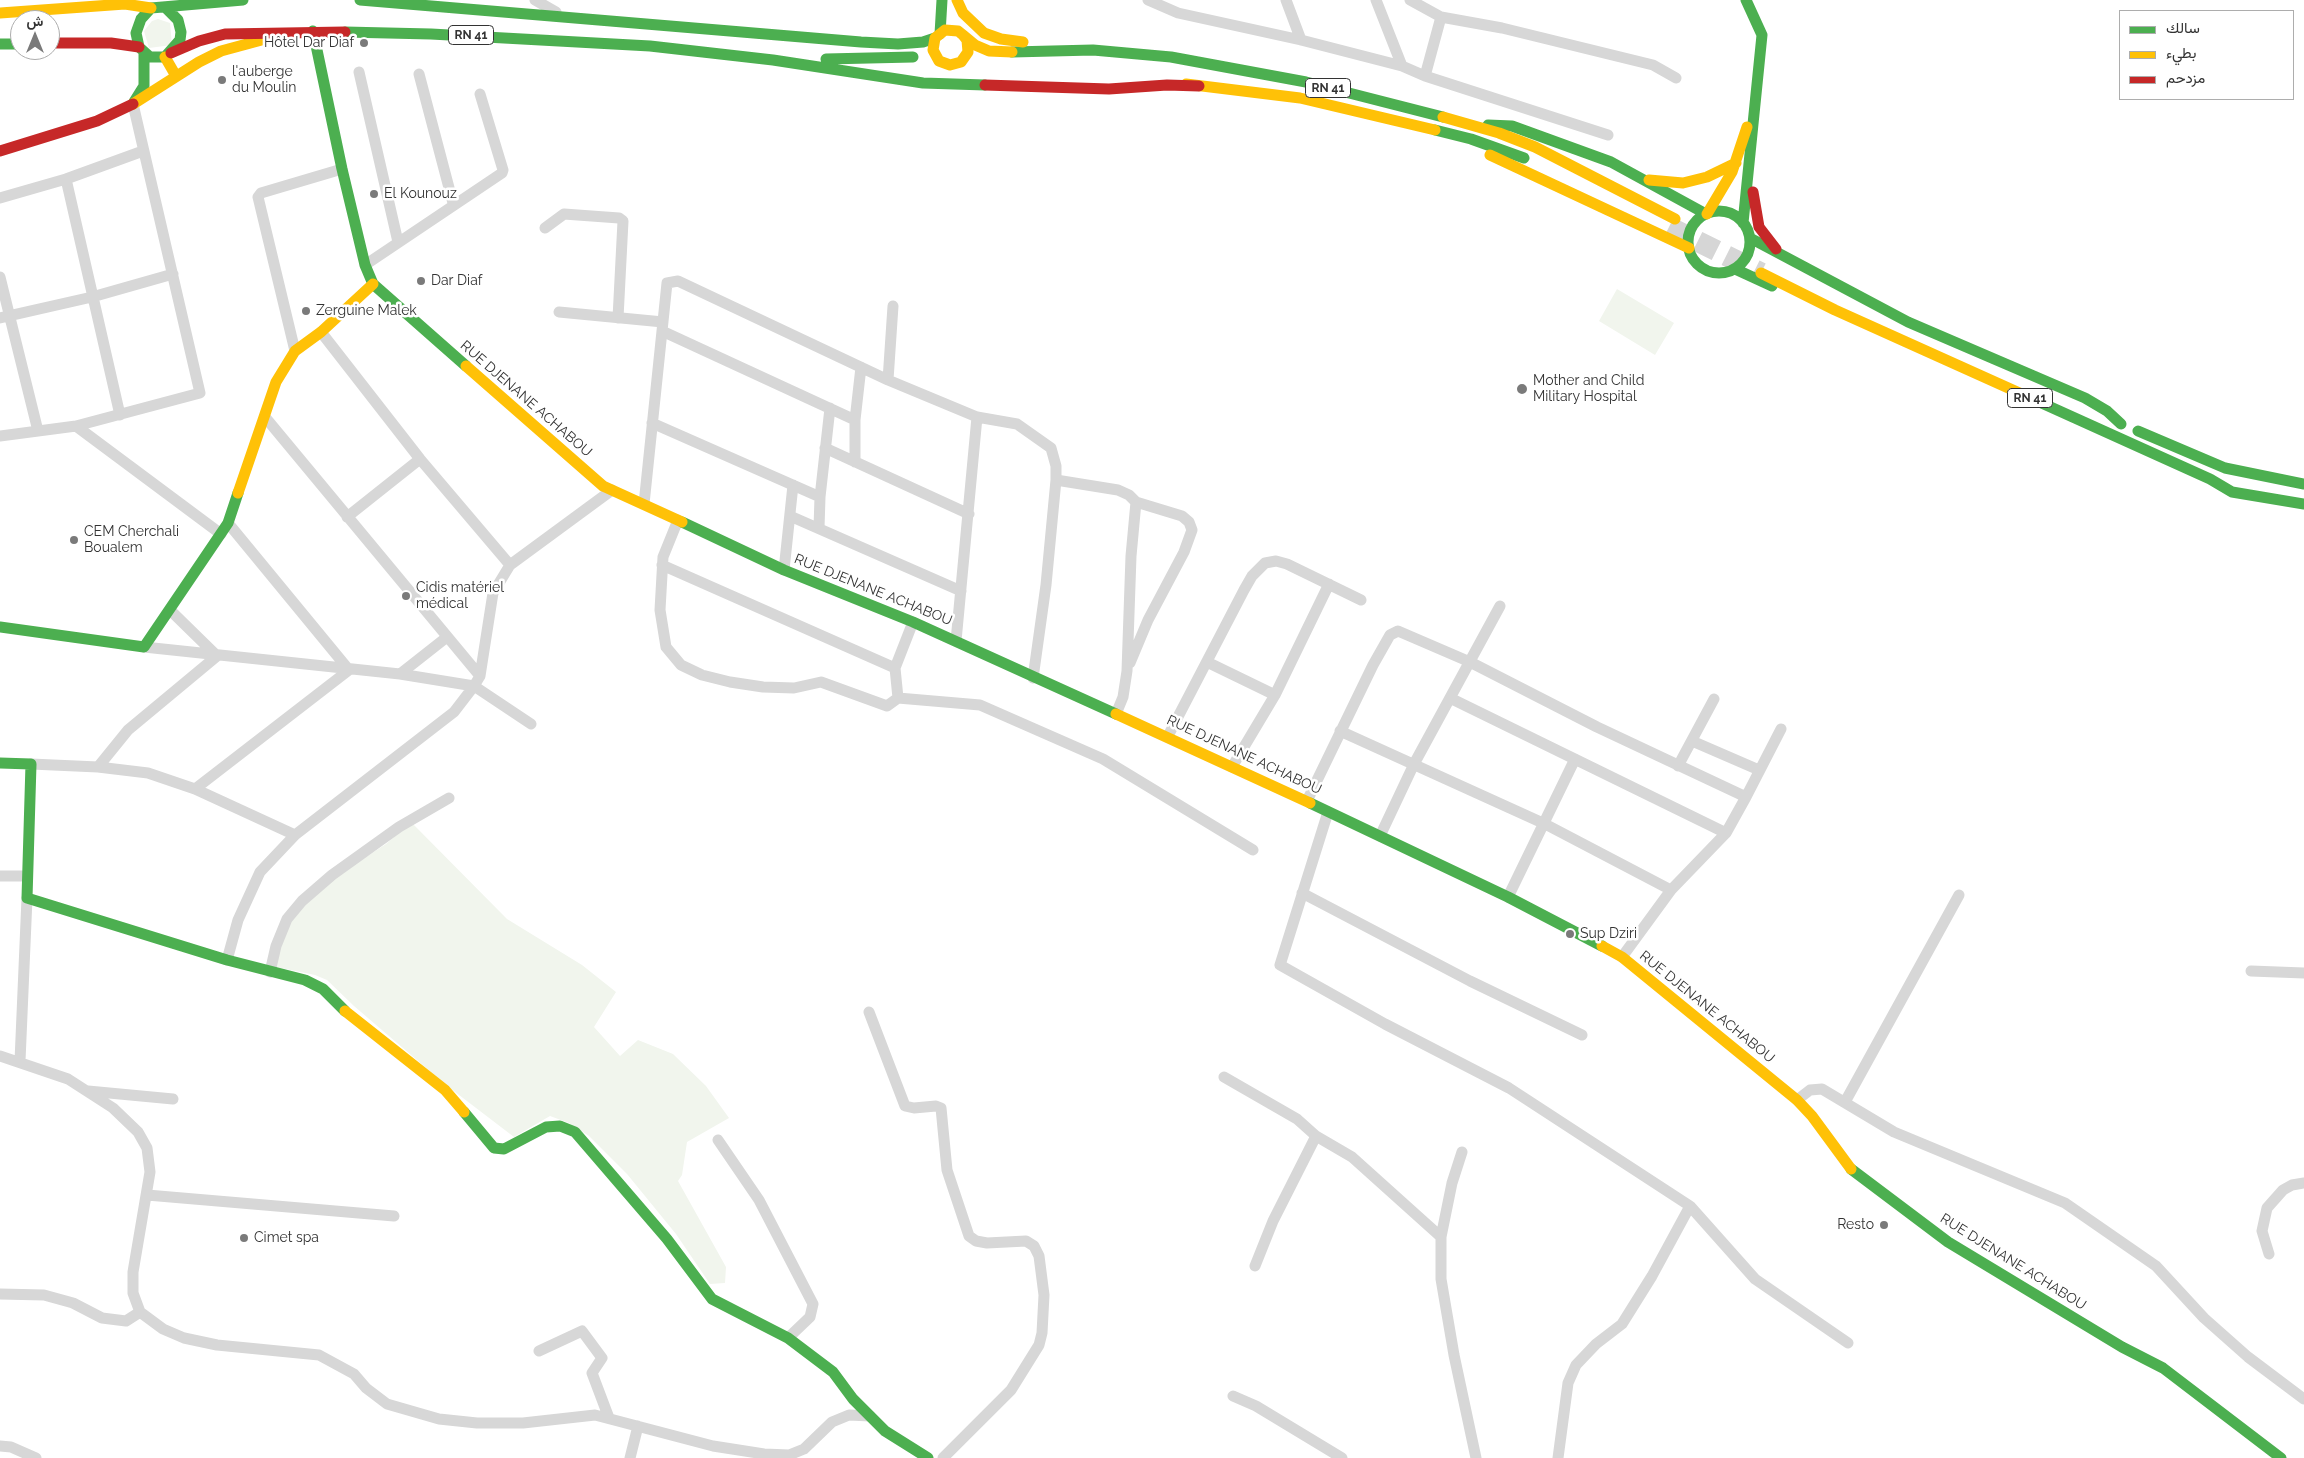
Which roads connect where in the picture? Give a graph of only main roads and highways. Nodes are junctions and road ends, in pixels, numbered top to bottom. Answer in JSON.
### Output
{"nodes":[{"id":1,"x":243,"y":0,"type":"edge"},
{"id":2,"x":360,"y":0,"type":"edge"},
{"id":3,"x":942,"y":0,"type":"edge"},
{"id":4,"x":955,"y":0,"type":"edge"},
{"id":5,"x":1746,"y":0,"type":"edge"},
{"id":6,"x":166,"y":7,"type":"junction"},
{"id":7,"x":151,"y":8,"type":"junction"},
{"id":8,"x":0,"y":13,"type":"edge"},
{"id":9,"x":308,"y":31,"type":"junction"},
{"id":10,"x":961,"y":33,"type":"junction"},
{"id":11,"x":938,"y":36,"type":"junction"},
{"id":12,"x":60,"y":43,"type":"edge"},
{"id":13,"x":141,"y":50,"type":"junction"},
{"id":14,"x":1093,"y":50,"type":"junction"},
{"id":15,"x":168,"y":55,"type":"junction"},
{"id":16,"x":773,"y":60,"type":"junction"},
{"id":17,"x":939,"y":61,"type":"junction"},
{"id":18,"x":950,"y":65,"type":"junction"},
{"id":19,"x":973,"y":70,"type":"dead end"},
{"id":20,"x":176,"y":76,"type":"junction"},
{"id":21,"x":1124,"y":76,"type":"dead end"},
{"id":22,"x":1199,"y":86,"type":"junction"},
{"id":23,"x":1757,"y":96,"type":"junction"},
{"id":24,"x":134,"y":104,"type":"junction"},
{"id":25,"x":1472,"y":126,"type":"junction"},
{"id":26,"x":1463,"y":138,"type":"junction"},
{"id":27,"x":0,"y":151,"type":"edge"},
{"id":28,"x":1736,"y":163,"type":"junction"},
{"id":29,"x":1544,"y":167,"type":"dead end"},
{"id":30,"x":1750,"y":169,"type":"junction"},
{"id":31,"x":1571,"y":179,"type":"dead end"},
{"id":32,"x":1643,"y":180,"type":"junction"},
{"id":33,"x":1686,"y":203,"type":"junction"},
{"id":34,"x":1707,"y":214,"type":"junction"},
{"id":35,"x":1744,"y":223,"type":"junction"},
{"id":36,"x":1671,"y":228,"type":"junction"},
{"id":37,"x":1750,"y":238,"type":"junction"},
{"id":38,"x":1689,"y":248,"type":"junction"},
{"id":39,"x":1774,"y":250,"type":"junction"},
{"id":40,"x":1735,"y":269,"type":"junction"},
{"id":41,"x":1760,"y":272,"type":"junction"},
{"id":42,"x":372,"y":284,"type":"junction"},
{"id":43,"x":2121,"y":424,"type":"junction"},
{"id":44,"x":2304,"y":484,"type":"edge"},
{"id":45,"x":2304,"y":504,"type":"edge"},
{"id":46,"x":0,"y":627,"type":"edge"},
{"id":47,"x":0,"y":763,"type":"edge"},
{"id":48,"x":928,"y":1458,"type":"edge"},
{"id":49,"x":2281,"y":1458,"type":"edge"}],
"edges":[{"from":1,"to":6,"type":"main road"},
{"from":2,"to":11,"type":"main road","number":"RN 41"},
{"from":3,"to":11,"type":"main road"},
{"from":4,"to":10,"type":"main road"},
{"from":4,"to":14,"type":"main road"},
{"from":5,"to":23,"type":"main road"},
{"from":6,"to":7,"type":"main road"},
{"from":6,"to":15,"type":"main road"},
{"from":7,"to":8,"type":"main road"},
{"from":7,"to":13,"type":"main road"},
{"from":9,"to":15,"type":"main road","number":"RN 41"},
{"from":9,"to":16,"type":"main road","number":"RN 41"},
{"from":9,"to":20,"type":"main road"},
{"from":9,"to":42,"type":"main road","name":"RUE DJENANE ACHABOU"},
{"from":10,"to":11,"type":"main road","number":"RN 41"},
{"from":10,"to":14,"type":"main road","number":"RN 41"},
{"from":10,"to":18,"type":"main road"},
{"from":11,"to":17,"type":"main road"},
{"from":12,"to":13,"type":"main road"},
{"from":13,"to":15,"type":"main road"},
{"from":13,"to":24,"type":"main road"},
{"from":14,"to":25,"type":"main road","number":"RN 41"},
{"from":15,"to":20,"type":"main road"},
{"from":16,"to":17,"type":"main road","number":"RN 41"},
{"from":16,"to":22,"type":"main road"},
{"from":17,"to":18,"type":"main road","number":"RN 41"},
{"from":18,"to":19,"type":"main road","number":"RN 41"},
{"from":20,"to":24,"type":"main road"},
{"from":21,"to":22,"type":"main road","number":"RN 41"},
{"from":22,"to":26,"type":"main road","number":"RN 41"},
{"from":23,"to":28,"type":"main road"},
{"from":23,"to":30,"type":"main road"},
{"from":24,"to":27,"type":"main road"},
{"from":25,"to":32,"type":"main road"},
{"from":25,"to":36,"type":"main road","number":"RN 41"},
{"from":26,"to":29,"type":"main road","number":"RN 41"},
{"from":26,"to":36,"type":"main road"},
{"from":28,"to":32,"type":"main road"},
{"from":28,"to":34,"type":"main road"},
{"from":30,"to":35,"type":"main road"},
{"from":30,"to":39,"type":"main road"},
{"from":31,"to":36,"type":"main road"},
{"from":32,"to":33,"type":"main road"},
{"from":33,"to":34,"type":"main road"},
{"from":33,"to":36,"type":"main road"},
{"from":34,"to":35,"type":"main road"},
{"from":34,"to":38,"type":"main road"},
{"from":35,"to":37,"type":"main road"},
{"from":36,"to":38,"type":"main road"},
{"from":37,"to":39,"type":"main road"},
{"from":37,"to":40,"type":"main road"},
{"from":38,"to":40,"type":"main road"},
{"from":39,"to":41,"type":"main road"},
{"from":39,"to":43,"type":"main road"},
{"from":40,"to":41,"type":"main road"},
{"from":41,"to":43,"type":"main road","number":"RN 41"},
{"from":41,"to":45,"type":"main road","number":"RN 41"},
{"from":42,"to":46,"type":"main road"},
{"from":42,"to":49,"type":"main road","name":"RUE DJENANE ACHABOU"},
{"from":43,"to":44,"type":"main road","number":"RN 41"},
{"from":47,"to":48,"type":"main road"}]}
